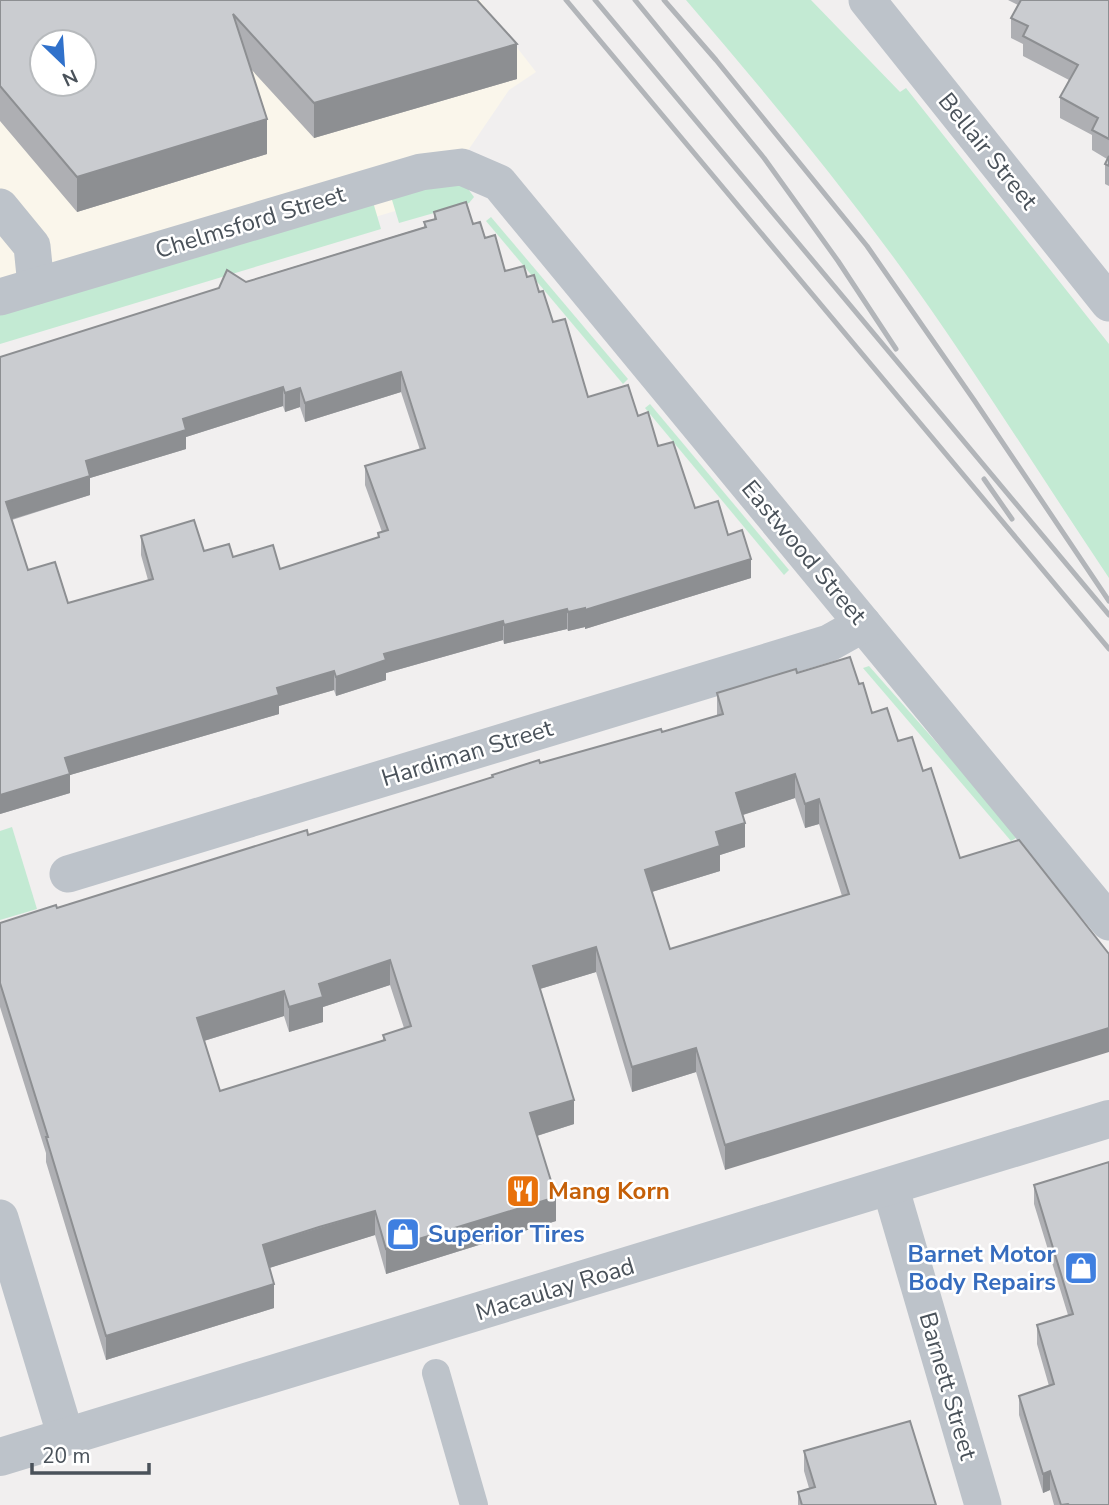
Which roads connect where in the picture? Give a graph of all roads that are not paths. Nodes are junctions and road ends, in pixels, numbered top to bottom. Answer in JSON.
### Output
{"nodes":[{"id":1,"x":867,"y":0,"type":"edge"},
{"id":2,"x":499,"y":183,"type":"joint"},
{"id":3,"x":0,"y":207,"type":"edge"},
{"id":4,"x":36,"y":286,"type":"junction"},
{"id":5,"x":0,"y":297,"type":"edge"},
{"id":6,"x":1109,"y":303,"type":"edge"},
{"id":7,"x":863,"y":624,"type":"junction"},
{"id":8,"x":68,"y":874,"type":"dead end"},
{"id":9,"x":1109,"y":922,"type":"edge"},
{"id":10,"x":1109,"y":1119,"type":"edge"},
{"id":11,"x":890,"y":1186,"type":"junction"},
{"id":12,"x":0,"y":1218,"type":"edge"},
{"id":13,"x":436,"y":1373,"type":"dead end"},
{"id":14,"x":66,"y":1437,"type":"junction"},
{"id":15,"x":0,"y":1457,"type":"edge"},
{"id":16,"x":474,"y":1505,"type":"edge"},
{"id":17,"x":983,"y":1505,"type":"edge"}],
"edges":[{"from":1,"to":6,"type":"street","name":"Bellair Street"},
{"from":2,"to":4,"type":"street","name":"Chelmsford Street"},
{"from":2,"to":7,"type":"street","name":"Eastwood Street"},
{"from":3,"to":4,"type":"street"},
{"from":4,"to":5,"type":"street","name":"Chelmsford Street"},
{"from":7,"to":8,"type":"street","name":"Hardiman Street"},
{"from":7,"to":9,"type":"street","name":"Eastwood Street"},
{"from":10,"to":11,"type":"street","name":"Macaulay Road"},
{"from":11,"to":14,"type":"street","name":"Macaulay Road"},
{"from":11,"to":17,"type":"street","name":"Barnett Street"},
{"from":12,"to":14,"type":"street"},
{"from":13,"to":16,"type":"street"},
{"from":14,"to":15,"type":"street","name":"Macaulay Road"}]}
